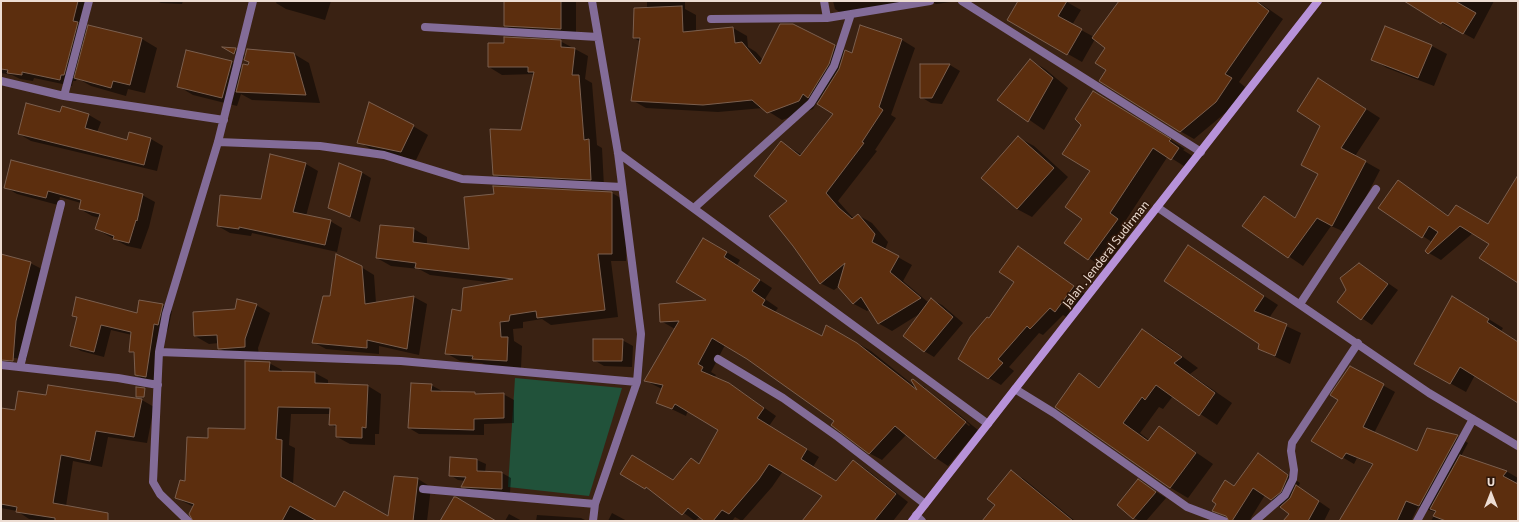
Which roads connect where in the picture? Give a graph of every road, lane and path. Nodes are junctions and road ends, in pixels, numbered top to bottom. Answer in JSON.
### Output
{"nodes":[{"id":1,"x":89,"y":1,"type":"edge"},
{"id":2,"x":253,"y":1,"type":"edge"},
{"id":3,"x":592,"y":1,"type":"edge"},
{"id":4,"x":824,"y":1,"type":"edge"},
{"id":5,"x":930,"y":1,"type":"edge"},
{"id":6,"x":962,"y":1,"type":"edge"},
{"id":7,"x":1318,"y":1,"type":"edge"},
{"id":8,"x":851,"y":14,"type":"junction"},
{"id":9,"x":827,"y":18,"type":"junction"},
{"id":10,"x":711,"y":19,"type":"dead end"},
{"id":11,"x":425,"y":27,"type":"dead end"},
{"id":12,"x":598,"y":36,"type":"junction"},
{"id":13,"x":1,"y":82,"type":"edge"},
{"id":14,"x":64,"y":96,"type":"junction"},
{"id":15,"x":224,"y":120,"type":"junction"},
{"id":16,"x":218,"y":142,"type":"junction"},
{"id":17,"x":1201,"y":152,"type":"junction"},
{"id":18,"x":618,"y":153,"type":"junction"},
{"id":19,"x":622,"y":187,"type":"junction"},
{"id":20,"x":1376,"y":189,"type":"dead end"},
{"id":21,"x":61,"y":204,"type":"dead end"},
{"id":22,"x":1158,"y":207,"type":"junction"},
{"id":23,"x":694,"y":208,"type":"junction"},
{"id":24,"x":1300,"y":304,"type":"junction"},
{"id":25,"x":1358,"y":344,"type":"junction"},
{"id":26,"x":159,"y":352,"type":"junction"},
{"id":27,"x":718,"y":359,"type":"dead end"},
{"id":28,"x":1,"y":365,"type":"edge"},
{"id":29,"x":20,"y":367,"type":"junction"},
{"id":30,"x":637,"y":382,"type":"junction"},
{"id":31,"x":158,"y":385,"type":"junction"},
{"id":32,"x":1015,"y":389,"type":"junction"},
{"id":33,"x":1473,"y":419,"type":"junction"},
{"id":34,"x":988,"y":424,"type":"junction"},
{"id":35,"x":1518,"y":446,"type":"edge"},
{"id":36,"x":423,"y":489,"type":"dead end"},
{"id":37,"x":595,"y":504,"type":"junction"},
{"id":38,"x":925,"y":504,"type":"junction"},
{"id":39,"x":916,"y":519,"type":"edge"},
{"id":40,"x":188,"y":521,"type":"edge"},
{"id":41,"x":593,"y":521,"type":"edge"},
{"id":42,"x":1224,"y":521,"type":"edge"},
{"id":43,"x":1255,"y":521,"type":"edge"},
{"id":44,"x":1417,"y":521,"type":"edge"}],
"edges":[{"from":1,"to":14,"type":"street"},
{"from":2,"to":15,"type":"street"},
{"from":3,"to":12,"type":"street"},
{"from":4,"to":9,"type":"street"},
{"from":5,"to":8,"type":"street"},
{"from":6,"to":17,"type":"street"},
{"from":7,"to":17,"type":"street","name":"Jalan . Jenderal Sudirman"},
{"from":8,"to":9,"type":"street"},
{"from":8,"to":23,"type":"street"},
{"from":9,"to":10,"type":"street"},
{"from":11,"to":12,"type":"street"},
{"from":12,"to":18,"type":"street"},
{"from":13,"to":14,"type":"street"},
{"from":14,"to":15,"type":"street"},
{"from":15,"to":16,"type":"street"},
{"from":16,"to":19,"type":"street"},
{"from":16,"to":26,"type":"street"},
{"from":17,"to":22,"type":"street","name":"Jalan . Jenderal Sudirman"},
{"from":18,"to":19,"type":"street"},
{"from":18,"to":23,"type":"street"},
{"from":19,"to":30,"type":"street"},
{"from":20,"to":24,"type":"street"},
{"from":21,"to":29,"type":"street"},
{"from":22,"to":24,"type":"street"},
{"from":22,"to":32,"type":"street","name":"Jalan . Jenderal Sudirman"},
{"from":23,"to":34,"type":"street"},
{"from":24,"to":25,"type":"street"},
{"from":25,"to":33,"type":"street"},
{"from":25,"to":43,"type":"street"},
{"from":26,"to":30,"type":"street"},
{"from":26,"to":31,"type":"street"},
{"from":27,"to":38,"type":"street"},
{"from":28,"to":29,"type":"street"},
{"from":29,"to":31,"type":"street"},
{"from":30,"to":37,"type":"street"},
{"from":31,"to":40,"type":"street"},
{"from":32,"to":34,"type":"street","name":"Jalan . Jenderal Sudirman"},
{"from":32,"to":42,"type":"street"},
{"from":33,"to":35,"type":"street"},
{"from":33,"to":44,"type":"street"},
{"from":34,"to":38,"type":"street","name":"Jalan . Jenderal Sudirman"},
{"from":36,"to":37,"type":"street"},
{"from":37,"to":41,"type":"street"},
{"from":38,"to":39,"type":"street","name":"Jalan . Jenderal Sudirman"}]}
